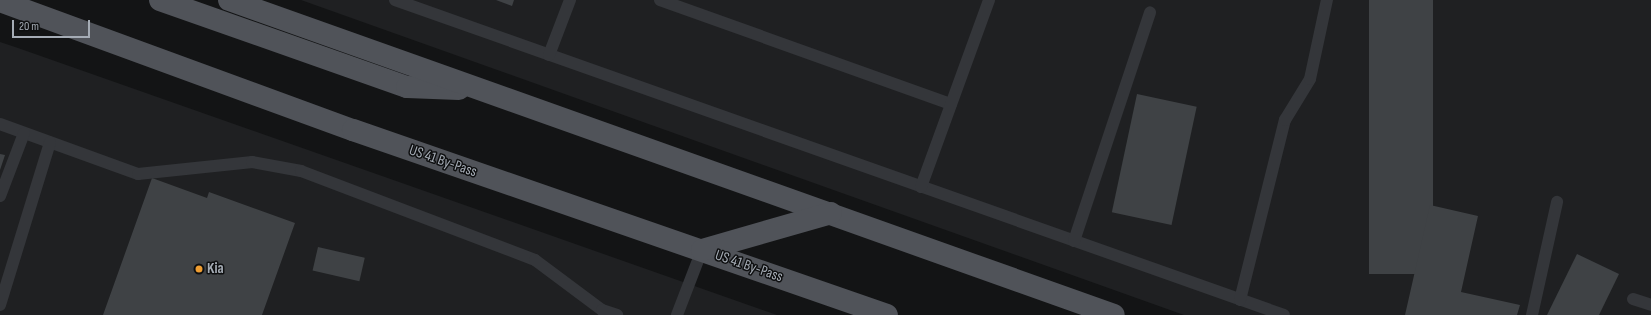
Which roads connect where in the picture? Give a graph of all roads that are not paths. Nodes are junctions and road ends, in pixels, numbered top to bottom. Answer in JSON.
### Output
{"nodes":[{"id":1,"x":160,"y":0,"type":"edge"},
{"id":2,"x":229,"y":0,"type":"edge"},
{"id":3,"x":395,"y":0,"type":"edge"},
{"id":4,"x":570,"y":0,"type":"edge"},
{"id":5,"x":660,"y":0,"type":"edge"},
{"id":6,"x":989,"y":0,"type":"edge"},
{"id":7,"x":1327,"y":0,"type":"edge"},
{"id":8,"x":0,"y":1,"type":"edge"},
{"id":9,"x":1150,"y":12,"type":"dead end"},
{"id":10,"x":549,"y":55,"type":"junction"},
{"id":11,"x":482,"y":90,"type":"junction"},
{"id":12,"x":952,"y":104,"type":"junction"},
{"id":13,"x":0,"y":124,"type":"edge"},
{"id":14,"x":24,"y":133,"type":"junction"},
{"id":15,"x":50,"y":142,"type":"junction"},
{"id":16,"x":921,"y":187,"type":"junction"},
{"id":17,"x":0,"y":196,"type":"edge"},
{"id":18,"x":1557,"y":202,"type":"dead end"},
{"id":19,"x":831,"y":213,"type":"junction"},
{"id":20,"x":1074,"y":241,"type":"junction"},
{"id":21,"x":702,"y":250,"type":"junction"},
{"id":22,"x":1633,"y":299,"type":"dead end"},
{"id":23,"x":1240,"y":300,"type":"junction"},
{"id":24,"x":0,"y":305,"type":"edge"},
{"id":25,"x":1651,"y":306,"type":"edge"},
{"id":26,"x":617,"y":315,"type":"edge"},
{"id":27,"x":677,"y":315,"type":"edge"},
{"id":28,"x":887,"y":315,"type":"edge"},
{"id":29,"x":1114,"y":315,"type":"edge"},
{"id":30,"x":1284,"y":315,"type":"edge"},
{"id":31,"x":1532,"y":315,"type":"edge"}],
"edges":[{"from":1,"to":11,"type":"main road"},
{"from":2,"to":11,"type":"main road"},
{"from":3,"to":10,"type":"lane"},
{"from":4,"to":10,"type":"lane"},
{"from":5,"to":12,"type":"lane"},
{"from":6,"to":12,"type":"lane"},
{"from":7,"to":23,"type":"lane"},
{"from":8,"to":21,"type":"main road","name":"US 41 By-Pass"},
{"from":9,"to":20,"type":"lane"},
{"from":10,"to":16,"type":"lane"},
{"from":11,"to":19,"type":"main road"},
{"from":12,"to":16,"type":"lane"},
{"from":13,"to":14,"type":"lane"},
{"from":14,"to":15,"type":"lane"},
{"from":14,"to":17,"type":"lane"},
{"from":15,"to":24,"type":"lane"},
{"from":15,"to":26,"type":"lane"},
{"from":16,"to":20,"type":"lane"},
{"from":18,"to":31,"type":"lane"},
{"from":19,"to":21,"type":"main road"},
{"from":19,"to":29,"type":"main road"},
{"from":20,"to":23,"type":"lane"},
{"from":21,"to":27,"type":"lane"},
{"from":21,"to":28,"type":"main road","name":"US 41 By-Pass"},
{"from":22,"to":25,"type":"lane"},
{"from":23,"to":30,"type":"lane"}]}
